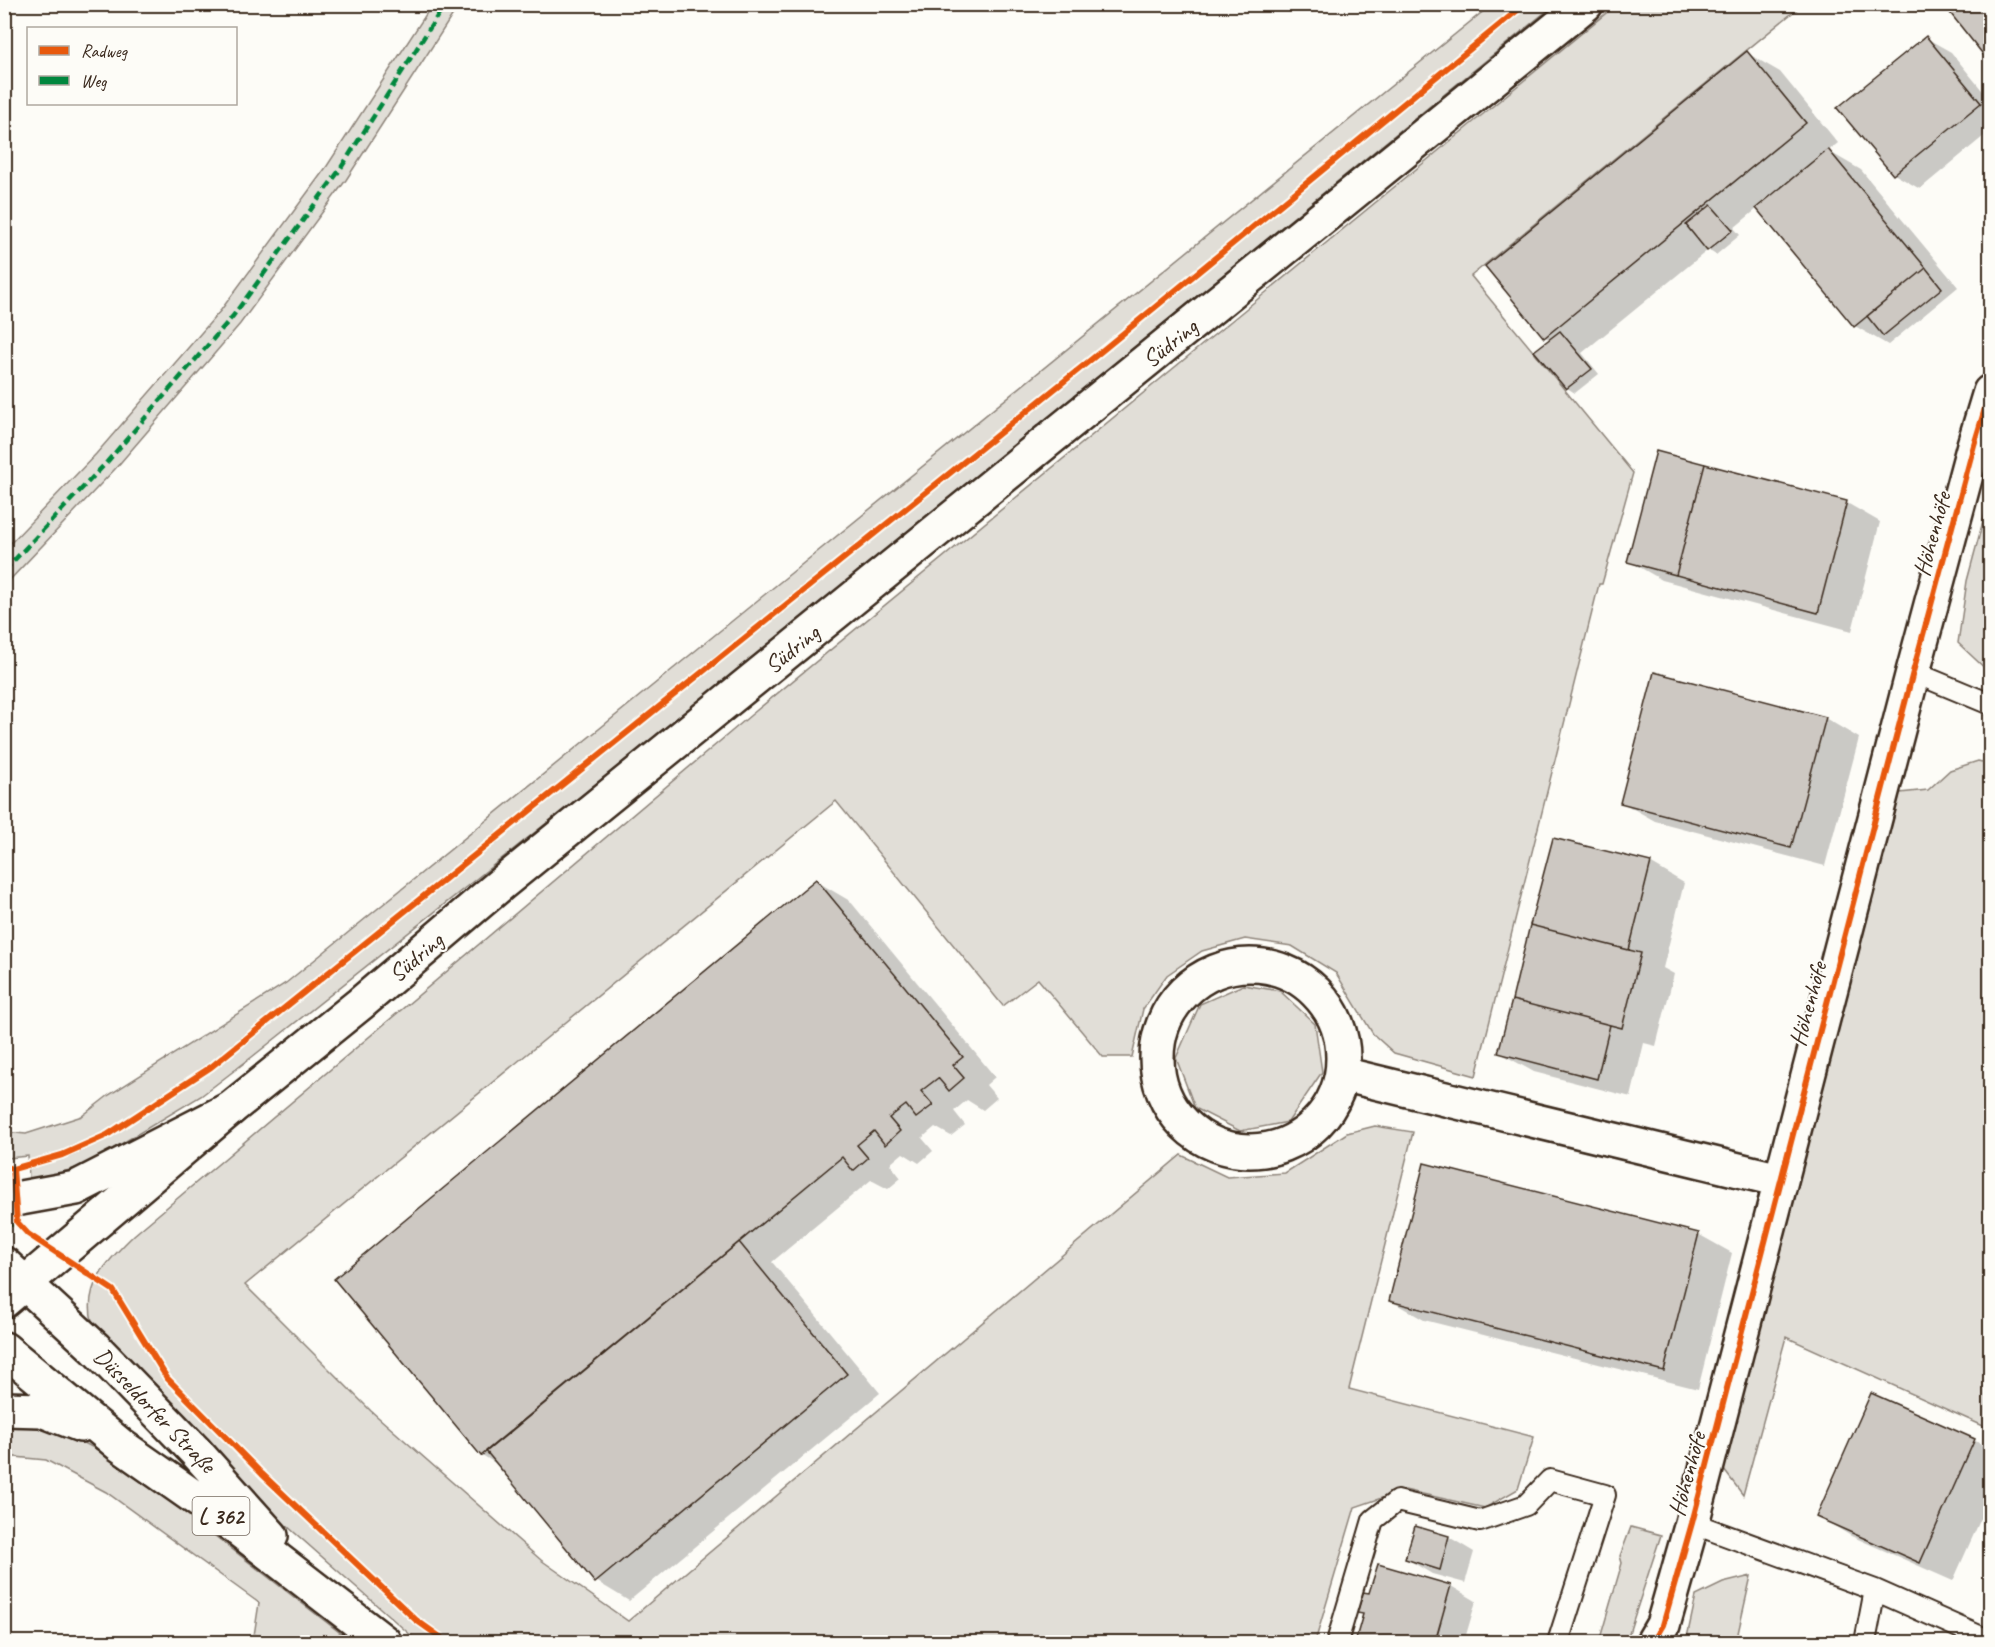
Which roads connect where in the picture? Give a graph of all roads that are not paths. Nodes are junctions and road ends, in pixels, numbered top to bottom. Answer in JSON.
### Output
{"nodes":[{"id":1,"x":1586,"y":4,"type":"edge"},
{"id":2,"x":1990,"y":392,"type":"edge"},
{"id":3,"x":1913,"y":672,"type":"junction"},
{"id":4,"x":1990,"y":704,"type":"edge"},
{"id":5,"x":1342,"y":1074,"type":"junction"},
{"id":6,"x":230,"y":1109,"type":"junction"},
{"id":7,"x":1780,"y":1180,"type":"junction"},
{"id":8,"x":4,"y":1198,"type":"edge"},
{"id":9,"x":11,"y":1283,"type":"edge"},
{"id":10,"x":4,"y":1349,"type":"edge"},
{"id":11,"x":4,"y":1409,"type":"edge"},
{"id":12,"x":120,"y":1445,"type":"junction"},
{"id":13,"x":1692,"y":1523,"type":"junction"},
{"id":14,"x":1875,"y":1590,"type":"junction"},
{"id":15,"x":320,"y":1591,"type":"junction"},
{"id":16,"x":1660,"y":1637,"type":"edge"},
{"id":17,"x":1986,"y":1640,"type":"edge"},
{"id":18,"x":384,"y":1642,"type":"edge"},
{"id":19,"x":1337,"y":1642,"type":"edge"},
{"id":20,"x":1558,"y":1642,"type":"edge"},
{"id":21,"x":1864,"y":1642,"type":"edge"}],
"edges":[{"from":1,"to":6,"type":"main road","name":"Südring"},
{"from":2,"to":3,"type":"main road","name":"Höhenhöfe"},
{"from":3,"to":4,"type":"lane"},
{"from":3,"to":7,"type":"main road","name":"Höhenhöfe"},
{"from":5,"to":5,"type":"main road"},
{"from":5,"to":7,"type":"main road"},
{"from":6,"to":8,"type":"main road"},
{"from":6,"to":9,"type":"main road","name":"Südring"},
{"from":7,"to":13,"type":"main road","name":"Höhenhöfe"},
{"from":9,"to":15,"type":"main road","name":"Düsseldorfer Straße","number":"L 362"},
{"from":10,"to":12,"type":"main road","name":"Düsseldorfer Straße","number":"L 362"},
{"from":11,"to":12,"type":"main road"},
{"from":12,"to":15,"type":"main road","name":"Düsseldorfer Straße","number":"L 362"},
{"from":13,"to":14,"type":"lane"},
{"from":13,"to":16,"type":"main road","name":"Höhenhöfe"},
{"from":14,"to":17,"type":"lane"},
{"from":14,"to":21,"type":"lane"},
{"from":15,"to":18,"type":"main road","name":"Düsseldorfer Straße","number":"L 362"},
{"from":19,"to":20,"type":"lane"}]}
